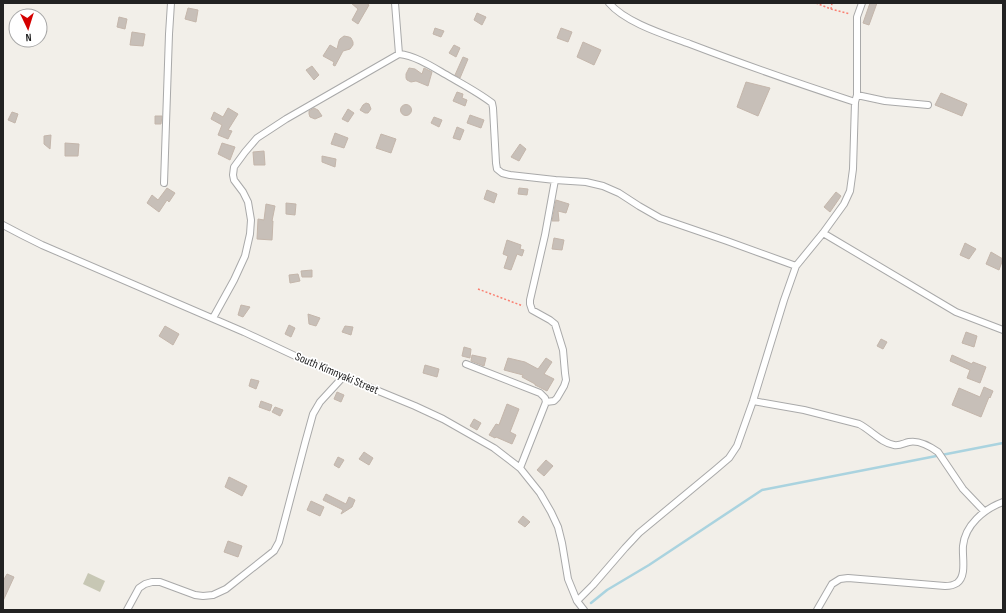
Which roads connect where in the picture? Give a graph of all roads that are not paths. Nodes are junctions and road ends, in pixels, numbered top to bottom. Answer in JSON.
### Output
{"nodes":[{"id":1,"x":395,"y":3,"type":"edge"},
{"id":2,"x":609,"y":3,"type":"edge"},
{"id":3,"x":862,"y":3,"type":"edge"},
{"id":4,"x":170,"y":4,"type":"edge"},
{"id":5,"x":399,"y":54,"type":"junction"},
{"id":6,"x":856,"y":95,"type":"junction"},
{"id":7,"x":855,"y":102,"type":"junction"},
{"id":8,"x":928,"y":105,"type":"dead end"},
{"id":9,"x":555,"y":180,"type":"junction"},
{"id":10,"x":164,"y":183,"type":"dead end"},
{"id":11,"x":3,"y":225,"type":"edge"},
{"id":12,"x":823,"y":233,"type":"junction"},
{"id":13,"x":796,"y":266,"type":"junction"},
{"id":14,"x":213,"y":318,"type":"junction"},
{"id":15,"x":1003,"y":330,"type":"edge"},
{"id":16,"x":466,"y":364,"type":"dead end"},
{"id":17,"x":343,"y":377,"type":"junction"},
{"id":18,"x":753,"y":401,"type":"junction"},
{"id":19,"x":546,"y":402,"type":"junction"},
{"id":20,"x":520,"y":468,"type":"junction"},
{"id":21,"x":1003,"y":502,"type":"edge"},
{"id":22,"x":984,"y":511,"type":"junction"},
{"id":23,"x":577,"y":601,"type":"junction"},
{"id":24,"x":126,"y":610,"type":"edge"},
{"id":25,"x":584,"y":610,"type":"edge"},
{"id":26,"x":817,"y":610,"type":"edge"}],
"edges":[{"from":1,"to":5,"type":"street"},
{"from":2,"to":7,"type":"street"},
{"from":3,"to":6,"type":"street"},
{"from":4,"to":10,"type":"street"},
{"from":5,"to":9,"type":"street"},
{"from":5,"to":14,"type":"street"},
{"from":6,"to":7,"type":"street"},
{"from":6,"to":8,"type":"street"},
{"from":7,"to":12,"type":"street"},
{"from":9,"to":13,"type":"street"},
{"from":9,"to":19,"type":"street"},
{"from":11,"to":14,"type":"street","name":"South Kimnyaki Street"},
{"from":12,"to":13,"type":"street"},
{"from":12,"to":15,"type":"street"},
{"from":13,"to":18,"type":"street"},
{"from":14,"to":17,"type":"street","name":"South Kimnyaki Street"},
{"from":16,"to":19,"type":"street"},
{"from":17,"to":20,"type":"street","name":"South Kimnyaki Street"},
{"from":17,"to":24,"type":"street"},
{"from":18,"to":22,"type":"street"},
{"from":18,"to":23,"type":"street"},
{"from":19,"to":20,"type":"street"},
{"from":20,"to":23,"type":"street","name":"South Kimnyaki Street"},
{"from":21,"to":22,"type":"street"},
{"from":22,"to":26,"type":"street"},
{"from":23,"to":25,"type":"street","name":"South Kimnyaki Street"}]}
